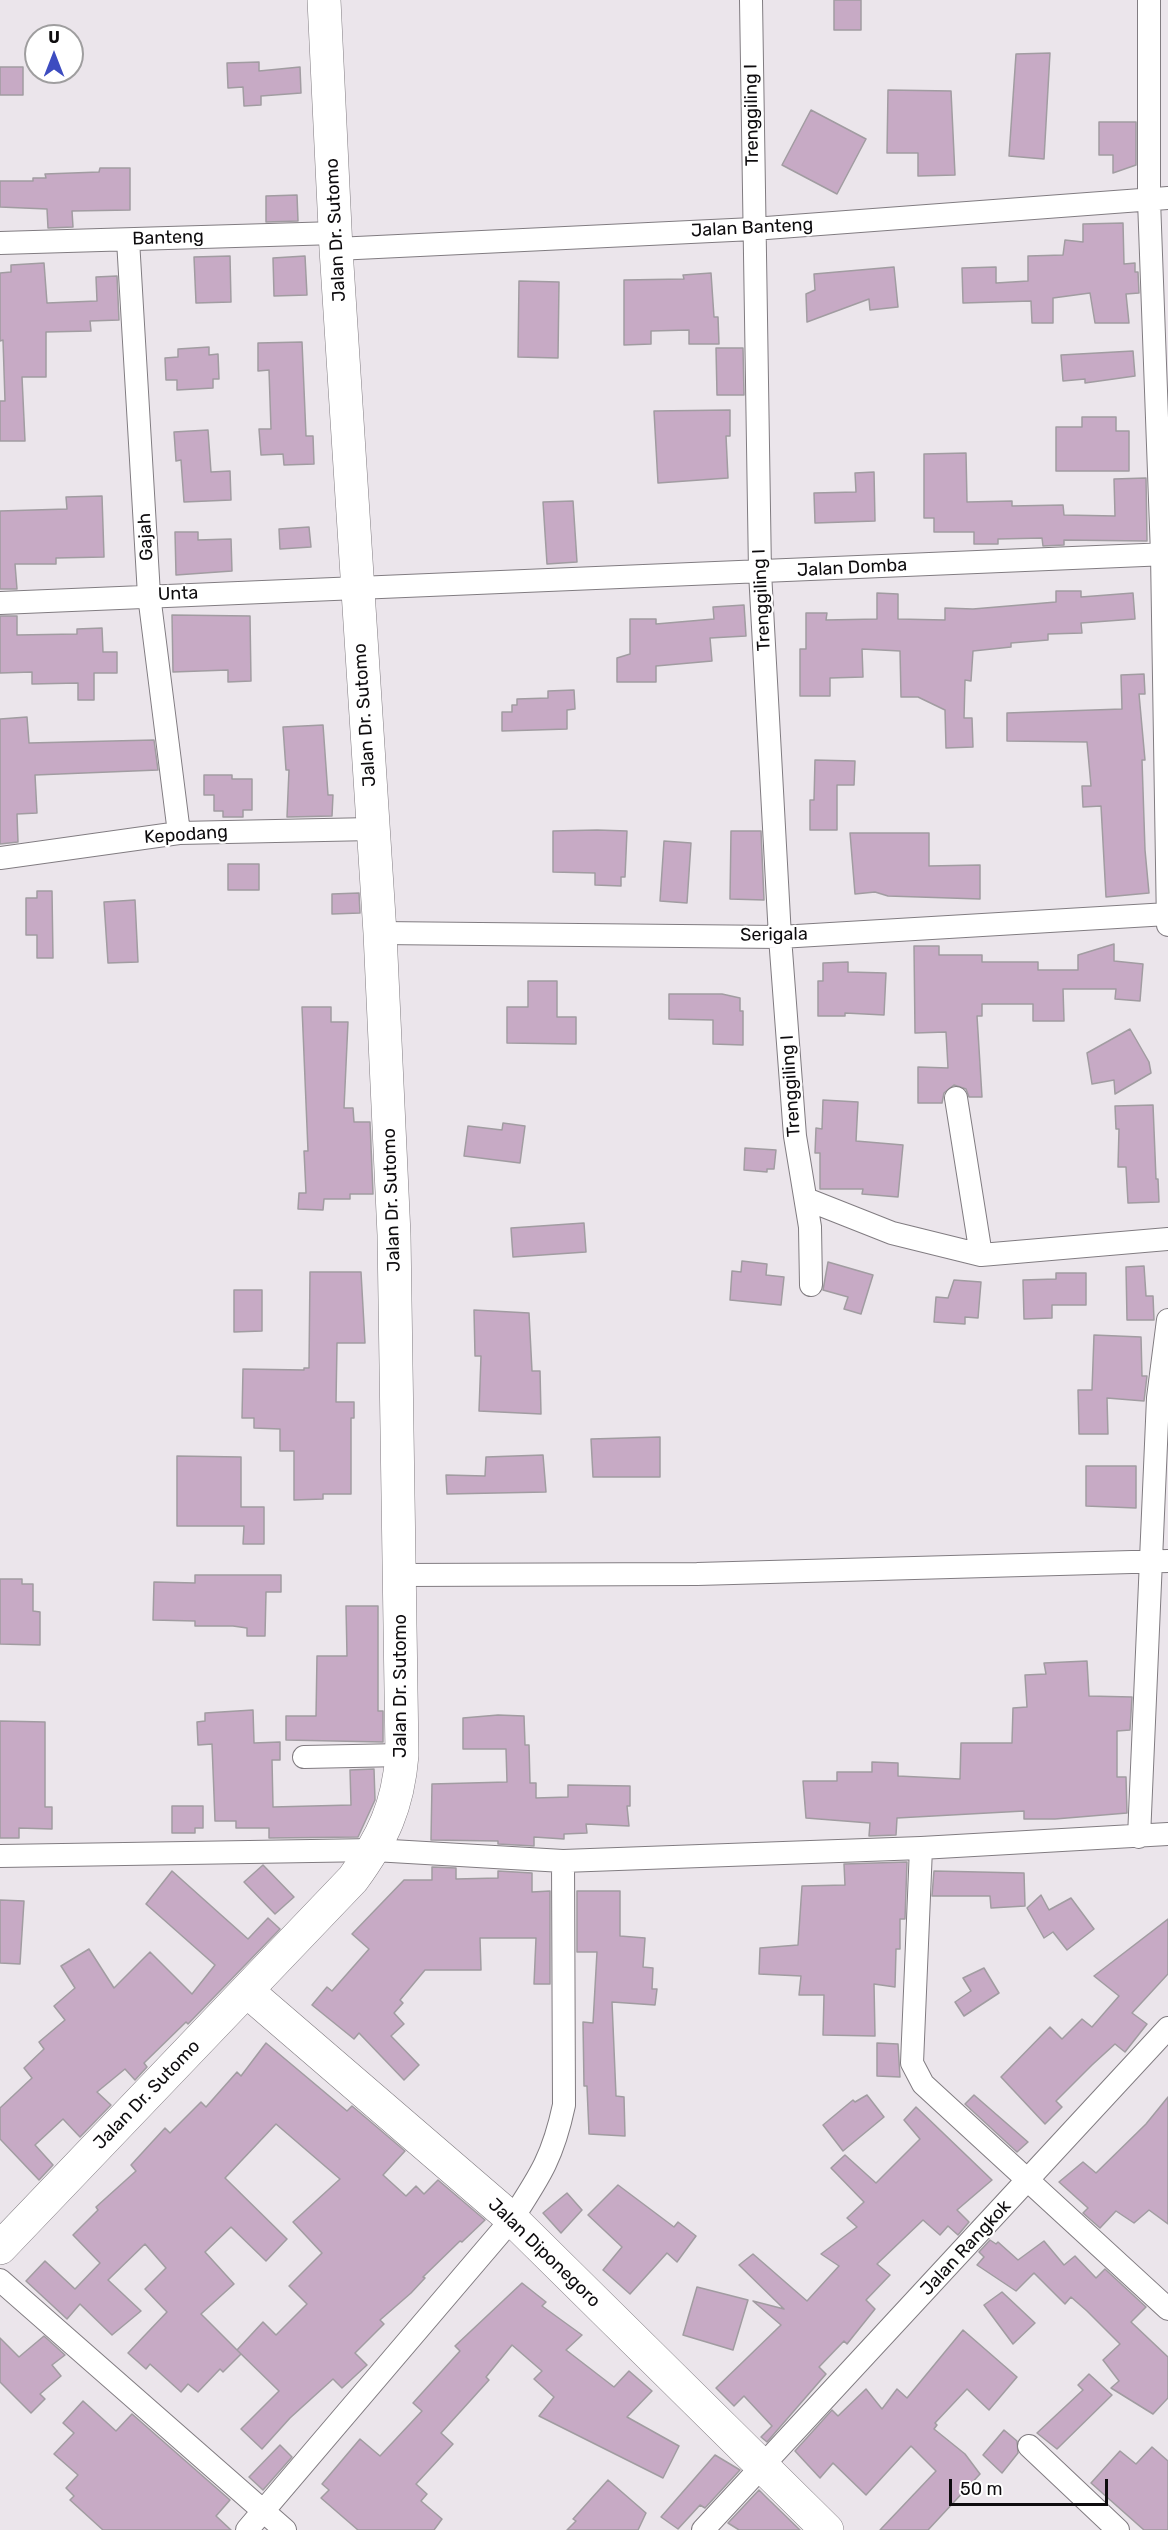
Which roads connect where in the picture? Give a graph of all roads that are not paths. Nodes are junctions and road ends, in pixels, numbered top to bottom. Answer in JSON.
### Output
{"nodes":[{"id":1,"x":324,"y":0,"type":"edge"},
{"id":2,"x":751,"y":0,"type":"edge"},
{"id":3,"x":1149,"y":0,"type":"edge"},
{"id":4,"x":1158,"y":199,"type":"edge"},
{"id":5,"x":753,"y":229,"type":"junction"},
{"id":6,"x":128,"y":240,"type":"junction"},
{"id":7,"x":336,"y":241,"type":"junction"},
{"id":8,"x":0,"y":243,"type":"edge"},
{"id":9,"x":1165,"y":554,"type":"edge"},
{"id":10,"x":760,"y":572,"type":"junction"},
{"id":11,"x":357,"y":590,"type":"junction"},
{"id":12,"x":149,"y":595,"type":"junction"},
{"id":13,"x":0,"y":603,"type":"edge"},
{"id":14,"x":372,"y":829,"type":"junction"},
{"id":15,"x":179,"y":833,"type":"junction"},
{"id":16,"x":0,"y":858,"type":"edge"},
{"id":17,"x":1168,"y":914,"type":"edge"},
{"id":18,"x":1168,"y":925,"type":"edge"},
{"id":19,"x":380,"y":933,"type":"junction"},
{"id":20,"x":780,"y":937,"type":"junction"},
{"id":21,"x":956,"y":1098,"type":"dead end"},
{"id":22,"x":806,"y":1199,"type":"junction"},
{"id":23,"x":1168,"y":1239,"type":"edge"},
{"id":24,"x":981,"y":1255,"type":"junction"},
{"id":25,"x":811,"y":1285,"type":"dead end"},
{"id":26,"x":1168,"y":1327,"type":"edge"},
{"id":27,"x":1160,"y":1561,"type":"edge"},
{"id":28,"x":400,"y":1575,"type":"junction"},
{"id":29,"x":402,"y":1755,"type":"junction"},
{"id":30,"x":304,"y":1757,"type":"dead end"},
{"id":31,"x":1168,"y":1834,"type":"edge"},
{"id":32,"x":1139,"y":1837,"type":"junction"},
{"id":33,"x":921,"y":1848,"type":"junction"},
{"id":34,"x":374,"y":1850,"type":"junction"},
{"id":35,"x":0,"y":1857,"type":"edge"},
{"id":36,"x":563,"y":1861,"type":"junction"},
{"id":37,"x":247,"y":1991,"type":"junction"},
{"id":38,"x":1168,"y":2028,"type":"edge"},
{"id":39,"x":1029,"y":2181,"type":"junction"},
{"id":40,"x":512,"y":2219,"type":"junction"},
{"id":41,"x":0,"y":2248,"type":"edge"},
{"id":42,"x":0,"y":2280,"type":"edge"},
{"id":43,"x":1168,"y":2309,"type":"edge"},
{"id":44,"x":1029,"y":2446,"type":"dead end"},
{"id":45,"x":762,"y":2466,"type":"junction"},
{"id":46,"x":263,"y":2511,"type":"junction"},
{"id":47,"x":247,"y":2530,"type":"edge"},
{"id":48,"x":285,"y":2530,"type":"edge"},
{"id":49,"x":703,"y":2530,"type":"edge"},
{"id":50,"x":827,"y":2530,"type":"edge"},
{"id":51,"x":1118,"y":2530,"type":"edge"}],
"edges":[{"from":1,"to":7,"type":"street","name":"Jalan Dr. Sutomo"},
{"from":2,"to":5,"type":"street","name":"Trenggiling I"},
{"from":3,"to":4,"type":"street"},
{"from":4,"to":5,"type":"street","name":"Jalan Banteng"},
{"from":4,"to":9,"type":"street"},
{"from":5,"to":7,"type":"street","name":"Jalan Banteng"},
{"from":5,"to":10,"type":"street","name":"Trenggiling I"},
{"from":6,"to":7,"type":"street","name":"Banteng"},
{"from":6,"to":8,"type":"street","name":"Banteng"},
{"from":6,"to":12,"type":"street","name":"Gajah"},
{"from":7,"to":11,"type":"street","name":"Jalan Dr. Sutomo"},
{"from":9,"to":10,"type":"street","name":"Jalan Domba"},
{"from":9,"to":17,"type":"street"},
{"from":10,"to":11,"type":"street","name":"Jalan Domba"},
{"from":10,"to":20,"type":"street","name":"Trenggiling I"},
{"from":11,"to":12,"type":"street","name":"Unta"},
{"from":11,"to":14,"type":"street","name":"Jalan Dr. Sutomo"},
{"from":12,"to":13,"type":"street","name":"Unta"},
{"from":12,"to":15,"type":"street","name":"Gajah"},
{"from":14,"to":15,"type":"street","name":"Kepodang"},
{"from":14,"to":19,"type":"street","name":"Jalan Dr. Sutomo"},
{"from":15,"to":16,"type":"street","name":"Kepodang"},
{"from":17,"to":18,"type":"street"},
{"from":17,"to":20,"type":"street","name":"Serigala"},
{"from":19,"to":20,"type":"street","name":"Serigala"},
{"from":19,"to":28,"type":"street","name":"Jalan Dr. Sutomo"},
{"from":20,"to":22,"type":"street","name":"Trenggiling I"},
{"from":21,"to":24,"type":"street"},
{"from":22,"to":24,"type":"street"},
{"from":22,"to":25,"type":"street","name":"Trenggiling I"},
{"from":23,"to":24,"type":"street"},
{"from":26,"to":27,"type":"street"},
{"from":27,"to":28,"type":"street"},
{"from":27,"to":32,"type":"street"},
{"from":28,"to":29,"type":"street","name":"Jalan Dr. Sutomo"},
{"from":29,"to":30,"type":"street"},
{"from":29,"to":34,"type":"street","name":"Jalan Dr. Sutomo"},
{"from":31,"to":32,"type":"street"},
{"from":32,"to":33,"type":"street"},
{"from":33,"to":36,"type":"street"},
{"from":33,"to":39,"type":"street"},
{"from":34,"to":35,"type":"street"},
{"from":34,"to":36,"type":"street"},
{"from":34,"to":37,"type":"street","name":"Jalan Dr. Sutomo"},
{"from":36,"to":40,"type":"street"},
{"from":37,"to":40,"type":"street","name":"Jalan Diponegoro"},
{"from":37,"to":41,"type":"street","name":"Jalan Dr. Sutomo"},
{"from":38,"to":39,"type":"street","name":"Jalan Rangkok"},
{"from":39,"to":43,"type":"street"},
{"from":39,"to":45,"type":"street","name":"Jalan Rangkok"},
{"from":40,"to":45,"type":"street","name":"Jalan Diponegoro"},
{"from":40,"to":46,"type":"street"},
{"from":42,"to":46,"type":"street"},
{"from":44,"to":51,"type":"street"},
{"from":45,"to":49,"type":"street","name":"Jalan Rangkok"},
{"from":45,"to":50,"type":"street","name":"Jalan Diponegoro"},
{"from":46,"to":47,"type":"street"},
{"from":46,"to":48,"type":"street"}]}
